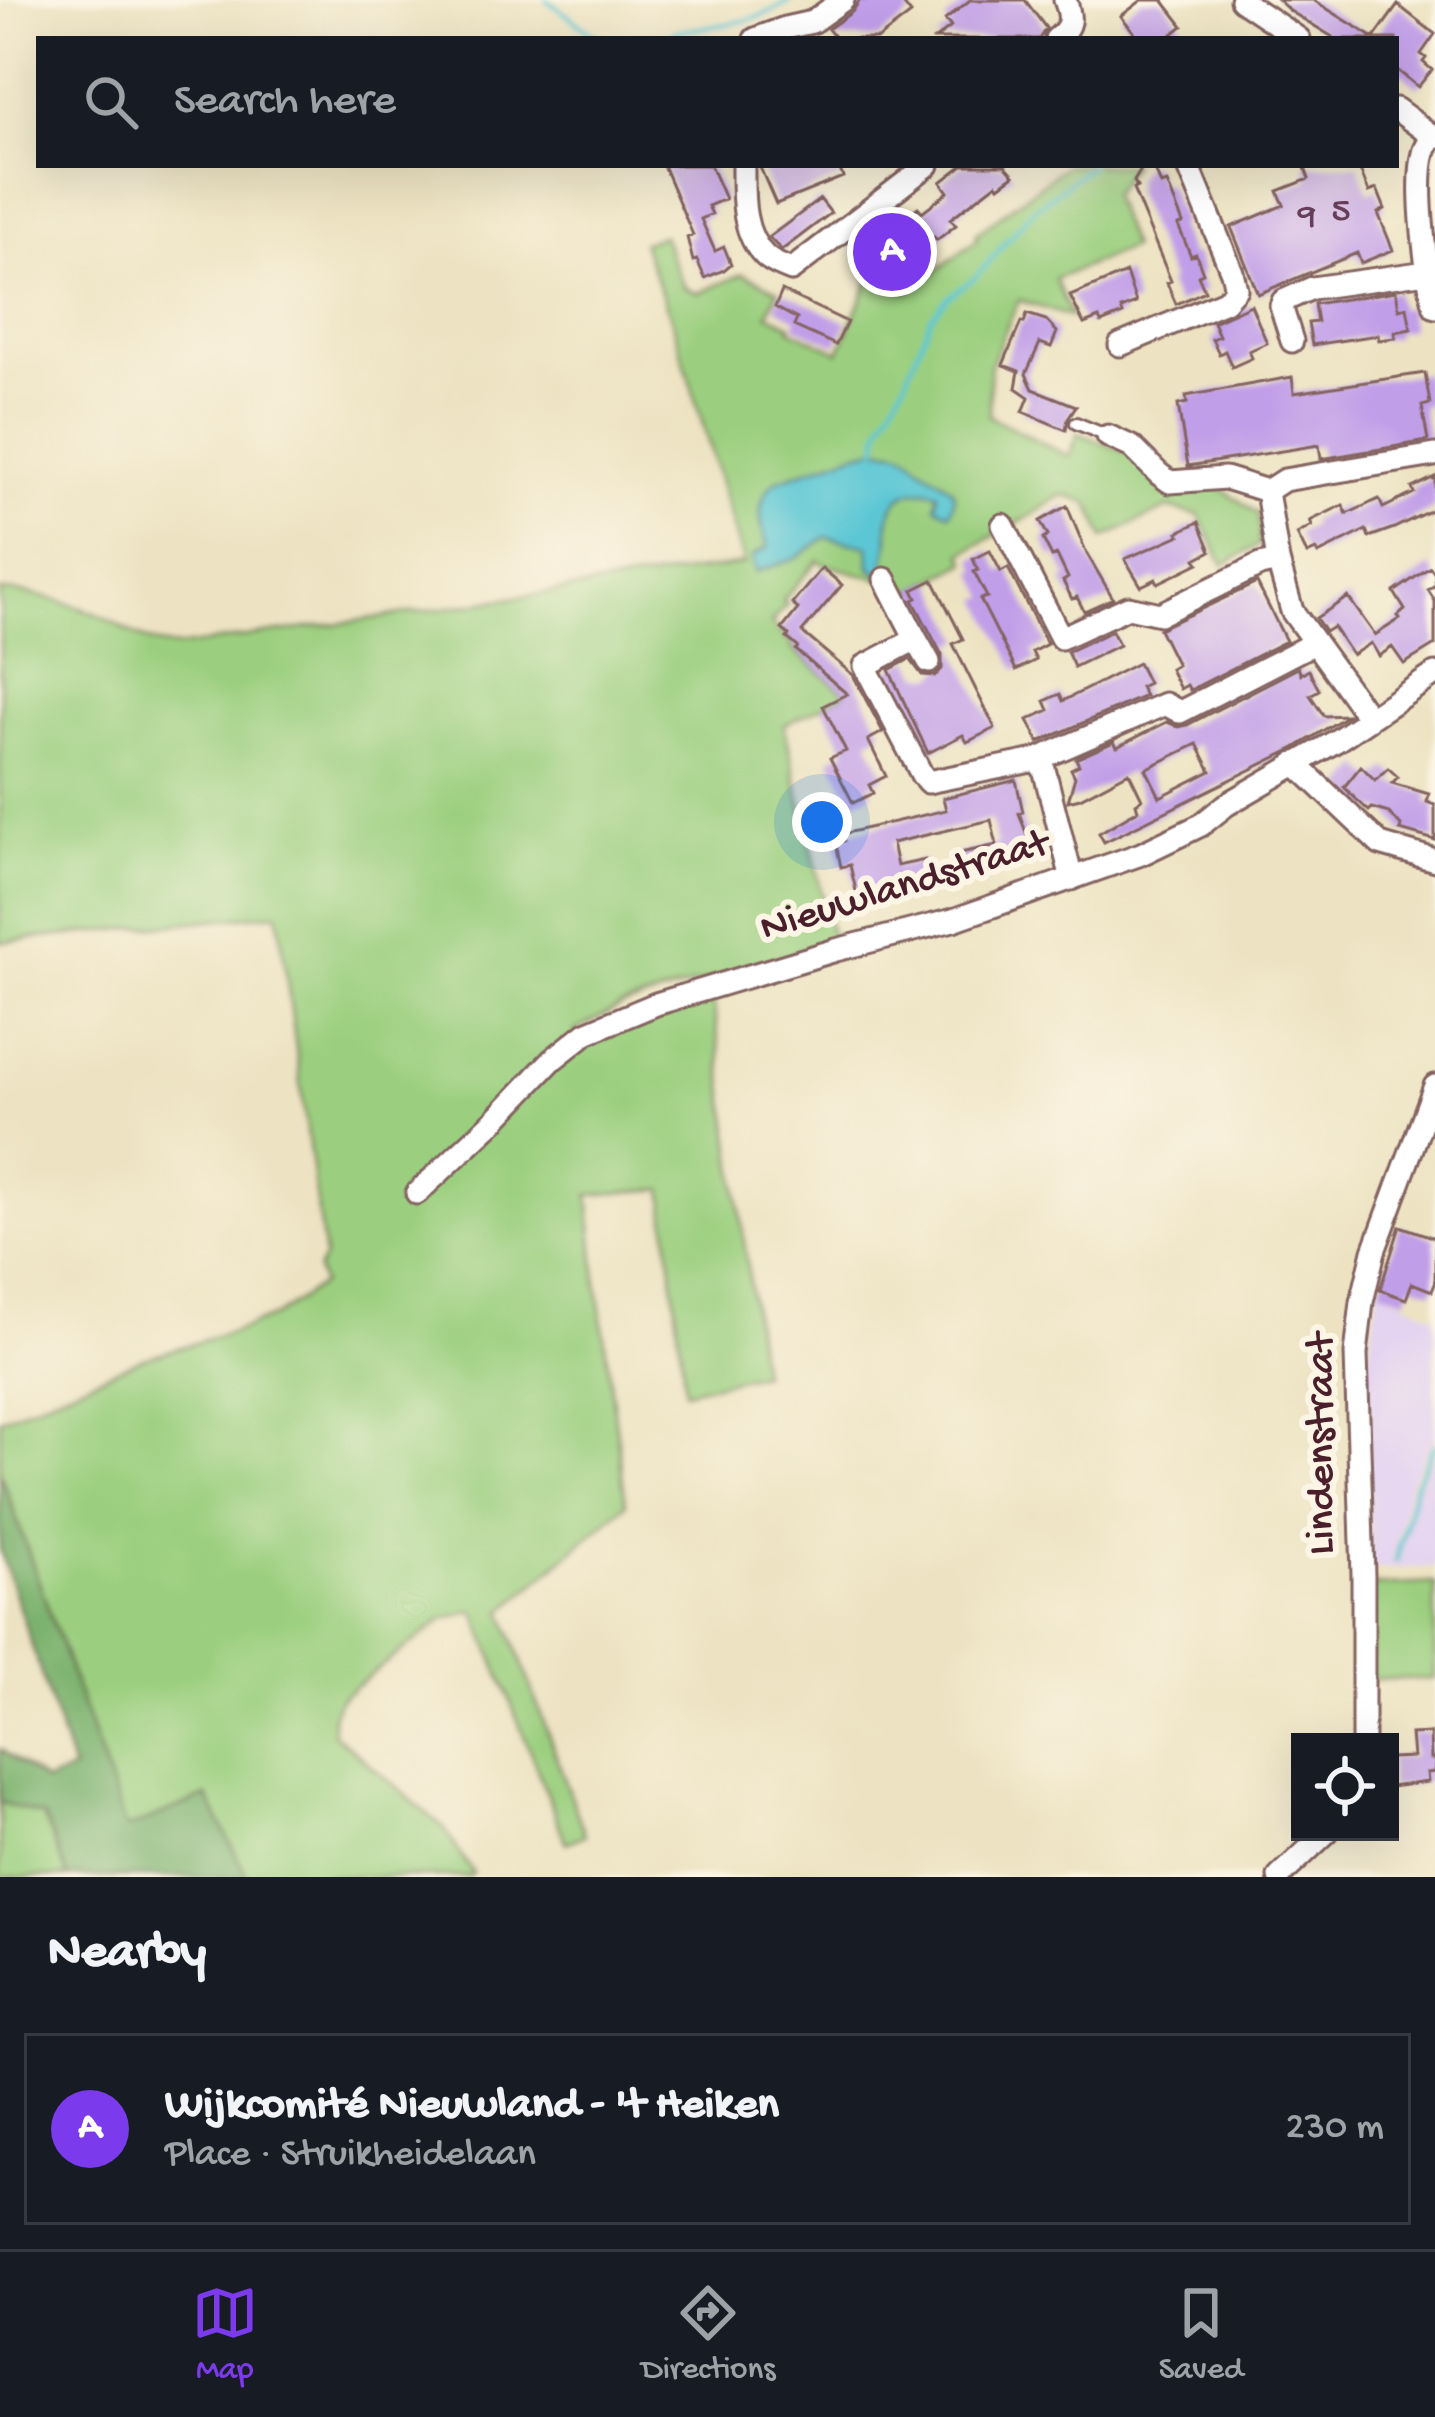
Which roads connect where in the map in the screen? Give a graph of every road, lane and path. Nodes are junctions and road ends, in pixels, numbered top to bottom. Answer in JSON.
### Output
{"nodes":[{"id":1,"x":843,"y":0,"type":"edge"},
{"id":2,"x":1065,"y":0,"type":"edge"},
{"id":3,"x":1241,"y":0,"type":"edge"},
{"id":4,"x":763,"y":36,"type":"edge"},
{"id":5,"x":1059,"y":36,"type":"edge"},
{"id":6,"x":1295,"y":36,"type":"edge"},
{"id":7,"x":1399,"y":111,"type":"edge"},
{"id":8,"x":1434,"y":137,"type":"edge"},
{"id":9,"x":743,"y":168,"type":"edge"},
{"id":10,"x":924,"y":168,"type":"edge"},
{"id":11,"x":1189,"y":168,"type":"edge"},
{"id":12,"x":1427,"y":272,"type":"junction"},
{"id":13,"x":1435,"y":307,"type":"edge"},
{"id":14,"x":1292,"y":341,"type":"dead end"},
{"id":15,"x":1120,"y":345,"type":"dead end"},
{"id":16,"x":1076,"y":423,"type":"dead end"},
{"id":17,"x":1108,"y":436,"type":"joint"},
{"id":18,"x":1435,"y":454,"type":"edge"},
{"id":19,"x":1267,"y":490,"type":"junction"},
{"id":20,"x":1003,"y":525,"type":"dead end"},
{"id":21,"x":1278,"y":561,"type":"junction"},
{"id":22,"x":885,"y":579,"type":"dead end"},
{"id":23,"x":916,"y":639,"type":"junction"},
{"id":24,"x":1314,"y":643,"type":"junction"},
{"id":25,"x":929,"y":662,"type":"dead end"},
{"id":26,"x":1435,"y":674,"type":"edge"},
{"id":27,"x":1369,"y":718,"type":"junction"},
{"id":28,"x":1036,"y":760,"type":"junction"},
{"id":29,"x":1295,"y":763,"type":"junction"},
{"id":30,"x":1435,"y":860,"type":"edge"},
{"id":31,"x":1072,"y":879,"type":"junction"},
{"id":32,"x":1435,"y":1086,"type":"edge"},
{"id":33,"x":417,"y":1193,"type":"dead end"},
{"id":34,"x":1363,"y":1733,"type":"edge"},
{"id":35,"x":1317,"y":1841,"type":"edge"},
{"id":36,"x":1279,"y":1877,"type":"edge"}],
"edges":[{"from":1,"to":4,"type":"street"},
{"from":2,"to":5,"type":"street"},
{"from":3,"to":6,"type":"street"},
{"from":7,"to":8,"type":"street"},
{"from":8,"to":12,"type":"street"},
{"from":9,"to":10,"type":"street"},
{"from":11,"to":15,"type":"street"},
{"from":12,"to":13,"type":"street"},
{"from":12,"to":14,"type":"street"},
{"from":16,"to":17,"type":"lane"},
{"from":17,"to":19,"type":"street"},
{"from":18,"to":19,"type":"street"},
{"from":19,"to":21,"type":"street"},
{"from":20,"to":21,"type":"street"},
{"from":21,"to":24,"type":"street"},
{"from":22,"to":23,"type":"street"},
{"from":23,"to":25,"type":"street"},
{"from":23,"to":28,"type":"street"},
{"from":24,"to":27,"type":"street"},
{"from":24,"to":28,"type":"street"},
{"from":26,"to":27,"type":"street","name":"Nieuwlandstraat"},
{"from":27,"to":29,"type":"street","name":"Nieuwlandstraat"},
{"from":28,"to":31,"type":"street"},
{"from":29,"to":30,"type":"street"},
{"from":29,"to":31,"type":"street","name":"Nieuwlandstraat"},
{"from":31,"to":33,"type":"street","name":"Nieuwlandstraat"},
{"from":32,"to":34,"type":"street","name":"Lindenstraat"},
{"from":35,"to":36,"type":"street"}]}
